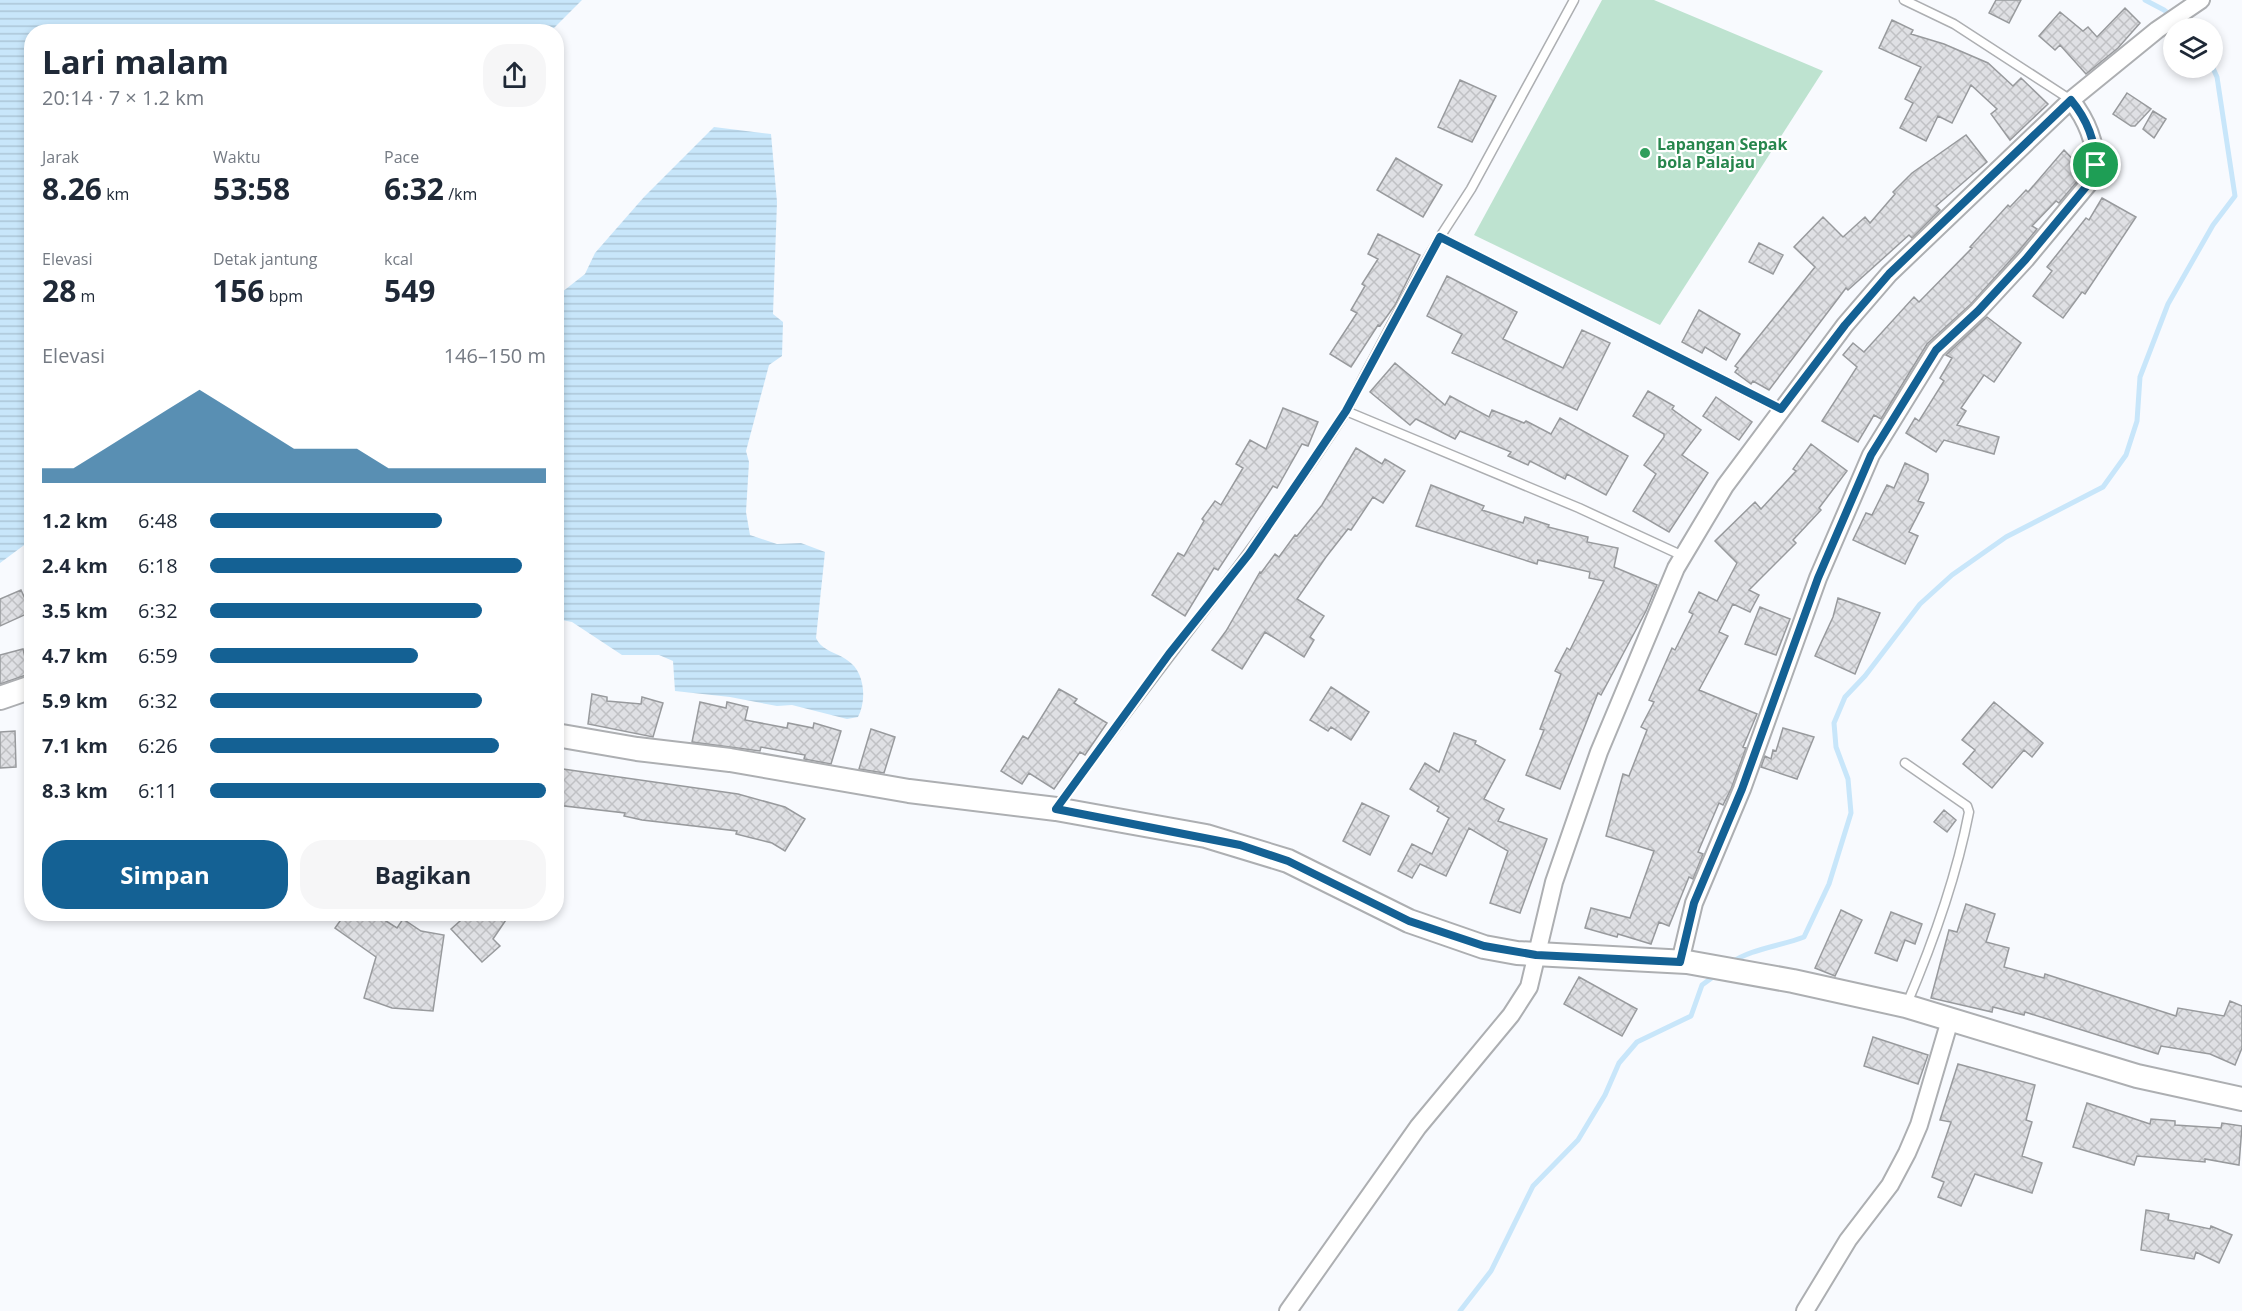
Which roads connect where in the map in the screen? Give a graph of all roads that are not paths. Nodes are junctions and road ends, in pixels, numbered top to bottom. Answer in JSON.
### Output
{"nodes":[{"id":1,"x":1574,"y":0,"type":"edge"},
{"id":2,"x":1904,"y":0,"type":"edge"},
{"id":3,"x":2197,"y":2,"type":"edge"},
{"id":4,"x":2071,"y":100,"type":"junction"},
{"id":5,"x":1440,"y":237,"type":"junction"},
{"id":6,"x":1781,"y":409,"type":"junction"},
{"id":7,"x":1346,"y":411,"type":"junction"},
{"id":8,"x":1683,"y":556,"type":"junction"},
{"id":9,"x":24,"y":690,"type":"edge"},
{"id":10,"x":0,"y":698,"type":"edge"},
{"id":11,"x":564,"y":736,"type":"edge"},
{"id":12,"x":1905,"y":763,"type":"dead end"},
{"id":13,"x":1056,"y":809,"type":"junction"},
{"id":14,"x":1536,"y":955,"type":"junction"},
{"id":15,"x":1684,"y":962,"type":"junction"},
{"id":16,"x":1906,"y":1006,"type":"junction"},
{"id":17,"x":1950,"y":1020,"type":"junction"},
{"id":18,"x":2242,"y":1099,"type":"edge"},
{"id":19,"x":1288,"y":1311,"type":"edge"},
{"id":20,"x":1805,"y":1311,"type":"edge"}],
"edges":[{"from":1,"to":5,"type":"lane"},
{"from":2,"to":4,"type":"lane"},
{"from":3,"to":4,"type":"street"},
{"from":4,"to":6,"type":"street"},
{"from":4,"to":15,"type":"street"},
{"from":5,"to":6,"type":"lane"},
{"from":5,"to":7,"type":"lane"},
{"from":6,"to":8,"type":"street"},
{"from":7,"to":8,"type":"lane"},
{"from":7,"to":13,"type":"lane"},
{"from":8,"to":14,"type":"street"},
{"from":9,"to":10,"type":"main road"},
{"from":11,"to":13,"type":"main road"},
{"from":12,"to":16,"type":"lane"},
{"from":13,"to":14,"type":"main road"},
{"from":14,"to":15,"type":"main road"},
{"from":14,"to":19,"type":"street"},
{"from":15,"to":16,"type":"main road"},
{"from":16,"to":17,"type":"main road"},
{"from":17,"to":18,"type":"main road"},
{"from":17,"to":20,"type":"street"}]}
